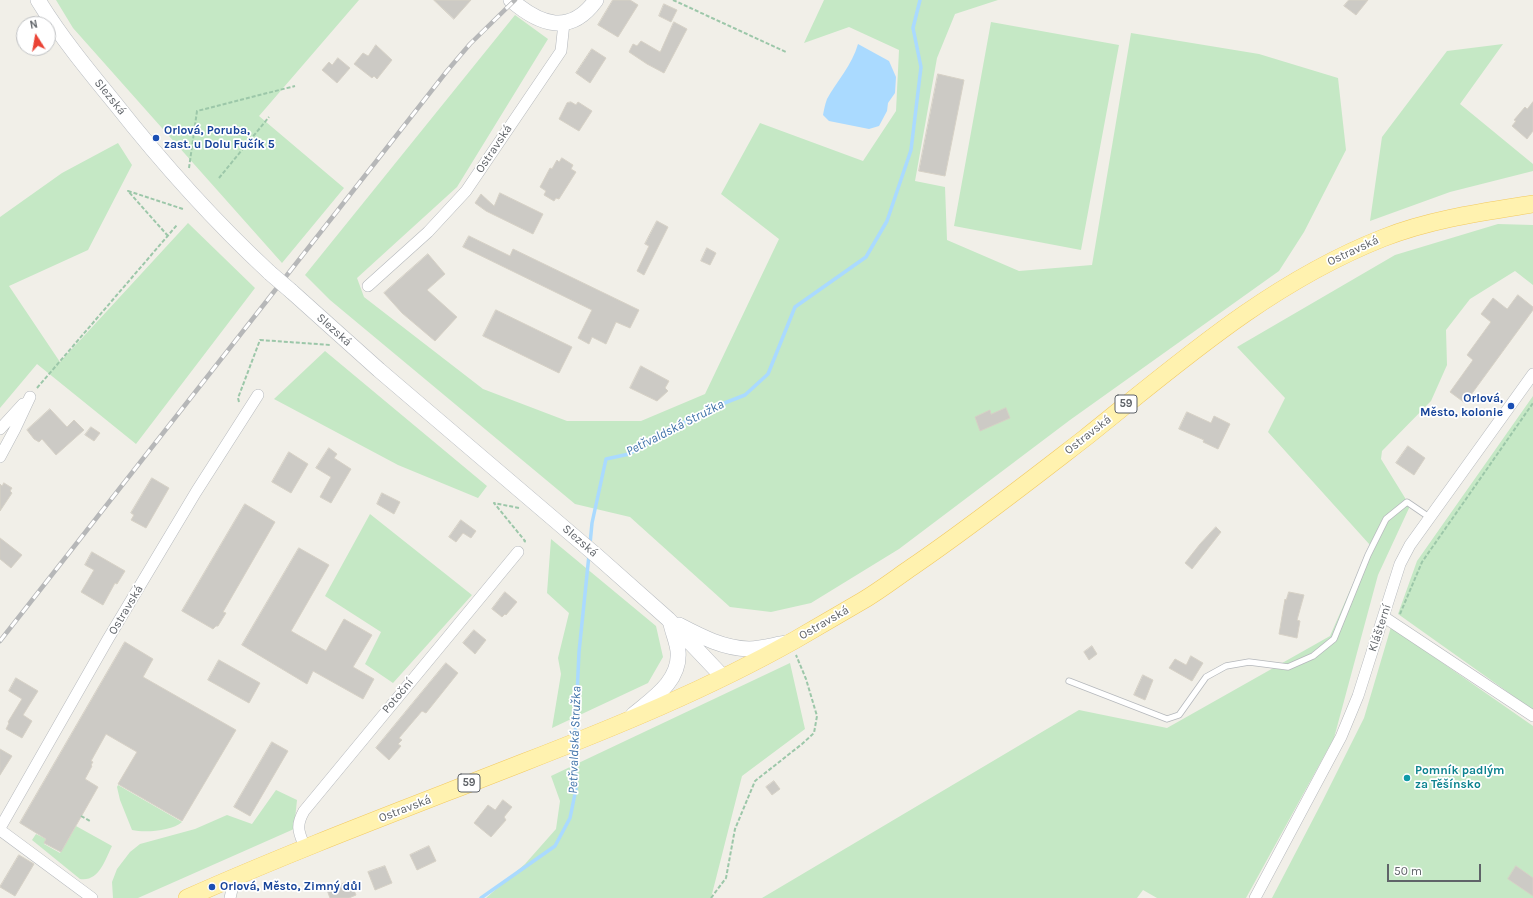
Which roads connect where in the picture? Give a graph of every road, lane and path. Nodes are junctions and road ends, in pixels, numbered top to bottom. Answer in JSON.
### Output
{"nodes":[{"id":1,"x":38,"y":0,"type":"edge"},
{"id":2,"x":511,"y":0,"type":"edge"},
{"id":3,"x":596,"y":0,"type":"edge"},
{"id":4,"x":674,"y":0,"type":"edge"},
{"id":5,"x":564,"y":23,"type":"junction"},
{"id":6,"x":786,"y":52,"type":"dead end"},
{"id":7,"x":295,"y":86,"type":"dead end"},
{"id":8,"x":269,"y":117,"type":"dead end"},
{"id":9,"x":189,"y":168,"type":"dead end"},
{"id":10,"x":219,"y":178,"type":"dead end"},
{"id":11,"x":1533,"y":204,"type":"edge"},
{"id":12,"x":183,"y":209,"type":"dead end"},
{"id":13,"x":177,"y":225,"type":"dead end"},
{"id":14,"x":168,"y":236,"type":"junction"},
{"id":15,"x":368,"y":286,"type":"dead end"},
{"id":16,"x":332,"y":345,"type":"dead end"},
{"id":17,"x":1533,"y":374,"type":"edge"},
{"id":18,"x":258,"y":395,"type":"dead end"},
{"id":19,"x":30,"y":397,"type":"junction"},
{"id":20,"x":1533,"y":403,"type":"edge"},
{"id":21,"x":245,"y":415,"type":"junction"},
{"id":22,"x":0,"y":429,"type":"edge"},
{"id":23,"x":0,"y":457,"type":"edge"},
{"id":24,"x":522,"y":508,"type":"dead end"},
{"id":25,"x":1429,"y":518,"type":"junction"},
{"id":26,"x":518,"y":552,"type":"joint"},
{"id":27,"x":1384,"y":617,"type":"junction"},
{"id":28,"x":670,"y":621,"type":"junction"},
{"id":29,"x":1395,"y":625,"type":"junction"},
{"id":30,"x":791,"y":642,"type":"junction"},
{"id":31,"x":723,"y":677,"type":"junction"},
{"id":32,"x":1069,"y":681,"type":"dead end"},
{"id":33,"x":1533,"y":716,"type":"edge"},
{"id":34,"x":624,"y":723,"type":"junction"},
{"id":35,"x":81,"y":816,"type":"dead end"},
{"id":36,"x":90,"y":821,"type":"dead end"},
{"id":37,"x":0,"y":829,"type":"edge"},
{"id":38,"x":305,"y":848,"type":"junction"},
{"id":39,"x":235,"y":877,"type":"junction"},
{"id":40,"x":92,"y":898,"type":"edge"},
{"id":41,"x":187,"y":898,"type":"edge"},
{"id":42,"x":230,"y":898,"type":"edge"},
{"id":43,"x":711,"y":898,"type":"edge"},
{"id":44,"x":1255,"y":898,"type":"edge"}],
"edges":[{"from":1,"to":28,"type":"main road","name":"Slezská","bridge":true},
{"from":2,"to":5,"type":"main road"},
{"from":3,"to":5,"type":"main road"},
{"from":4,"to":6,"type":"path"},
{"from":5,"to":15,"type":"street","name":"Ostravská"},
{"from":7,"to":9,"type":"path"},
{"from":8,"to":10,"type":"path"},
{"from":11,"to":30,"type":"main road","name":"Ostravská","number":"59"},
{"from":12,"to":14,"type":"path"},
{"from":13,"to":14,"type":"path"},
{"from":14,"to":19,"type":"path"},
{"from":16,"to":21,"type":"path"},
{"from":17,"to":25,"type":"street","name":"Klášterní"},
{"from":18,"to":21,"type":"street","name":"Ostravská"},
{"from":19,"to":22,"type":"street"},
{"from":19,"to":23,"type":"street"},
{"from":20,"to":29,"type":"path"},
{"from":21,"to":37,"type":"street","name":"Ostravská"},
{"from":24,"to":26,"type":"path"},
{"from":25,"to":27,"type":"street","name":"Klášterní"},
{"from":25,"to":32,"type":"lane"},
{"from":26,"to":38,"type":"street","name":"Potoční"},
{"from":27,"to":29,"type":"street"},
{"from":27,"to":44,"type":"street","name":"Klášterní"},
{"from":28,"to":30,"type":"main road"},
{"from":28,"to":31,"type":"main road","name":"Slezská"},
{"from":28,"to":34,"type":"main road"},
{"from":29,"to":33,"type":"street"},
{"from":30,"to":31,"type":"main road","name":"Ostravská","number":"59"},
{"from":30,"to":43,"type":"path"},
{"from":31,"to":34,"type":"main road","number":"59"},
{"from":34,"to":38,"type":"main road","name":"Ostravská","number":"59"},
{"from":35,"to":36,"type":"path"},
{"from":37,"to":40,"type":"street"},
{"from":38,"to":39,"type":"main road","name":"Ostravská","number":"59"},
{"from":39,"to":41,"type":"main road","name":"Ostravská","number":"59"},
{"from":39,"to":42,"type":"street"}]}
